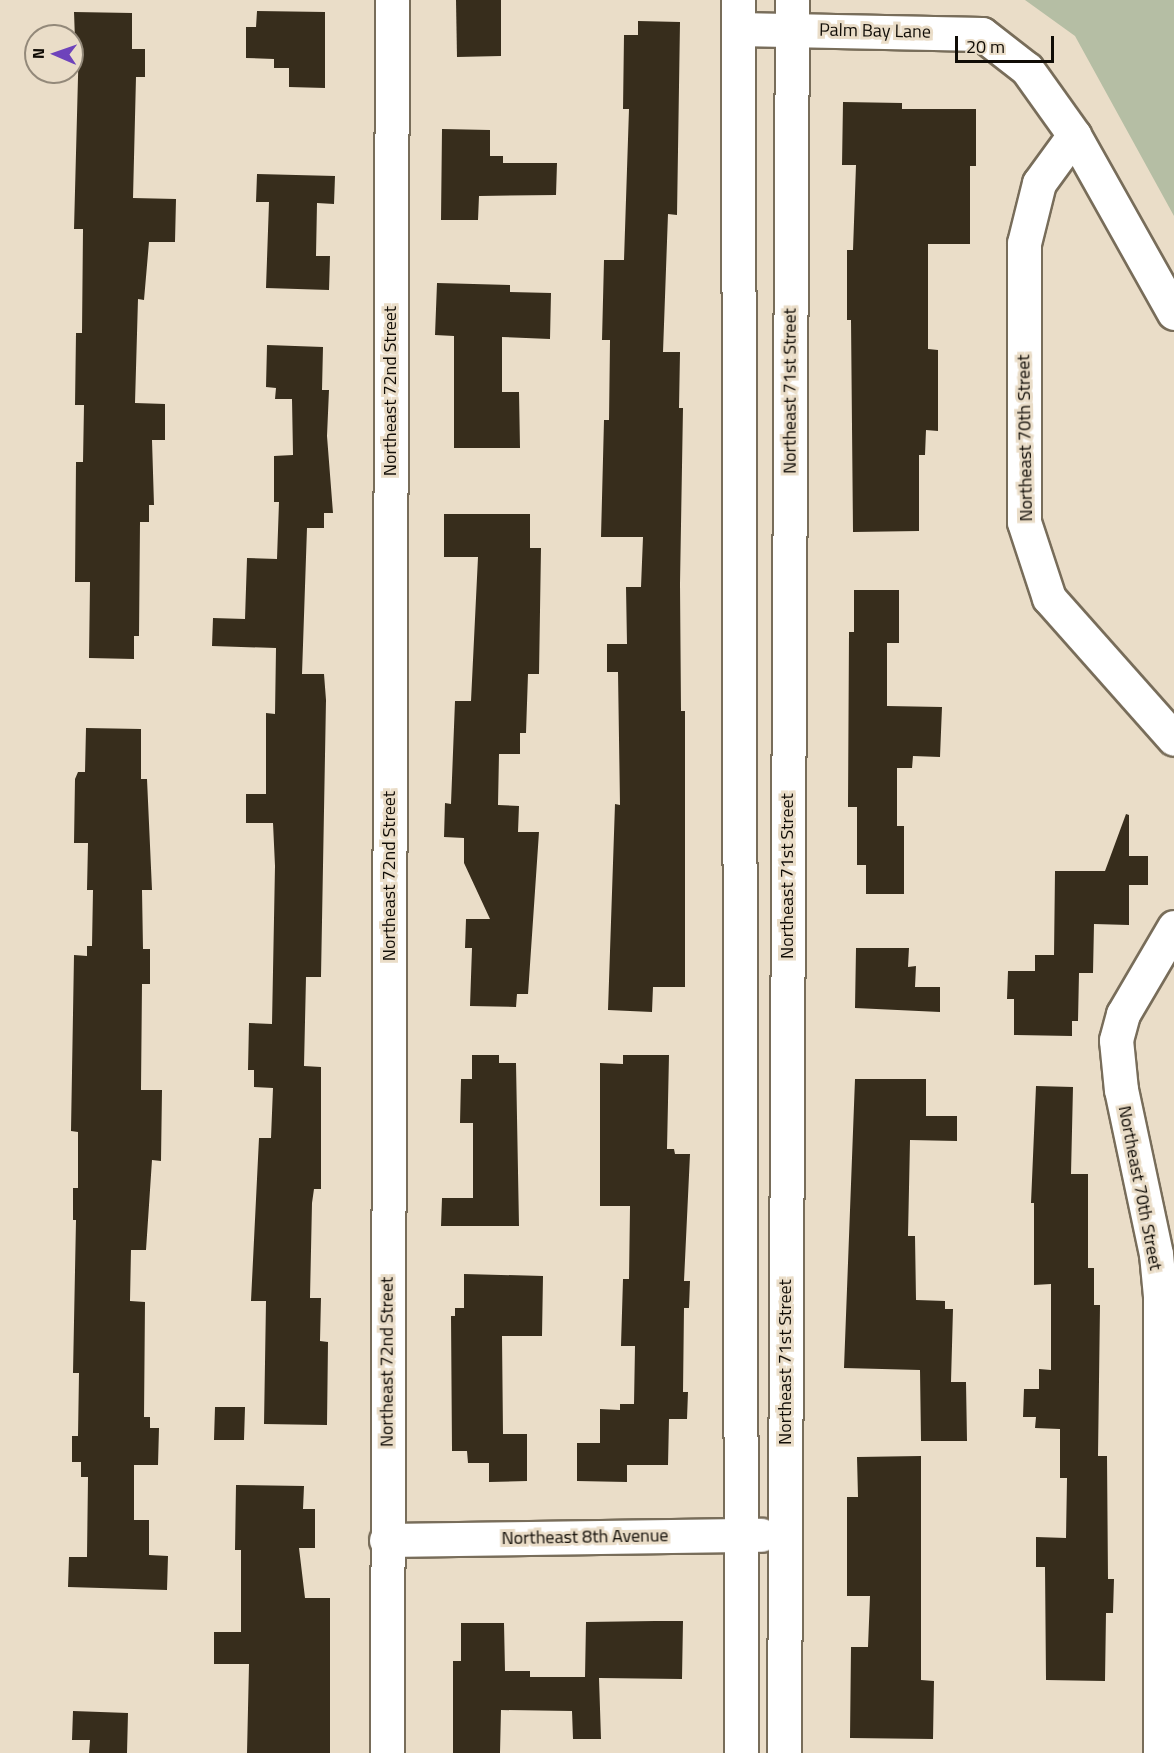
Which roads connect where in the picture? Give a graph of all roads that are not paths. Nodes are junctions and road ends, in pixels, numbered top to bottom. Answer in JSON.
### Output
{"nodes":[{"id":1,"x":392,"y":0,"type":"edge"},
{"id":2,"x":738,"y":14,"type":"edge"},
{"id":3,"x":792,"y":15,"type":"edge"},
{"id":4,"x":1074,"y":135,"type":"junction"},
{"id":5,"x":1174,"y":314,"type":"edge"},
{"id":6,"x":1174,"y":739,"type":"edge"},
{"id":7,"x":1174,"y":927,"type":"edge"},
{"id":8,"x":741,"y":1535,"type":"junction"},
{"id":9,"x":784,"y":1535,"type":"junction"},
{"id":10,"x":386,"y":1540,"type":"junction"},
{"id":11,"x":387,"y":1753,"type":"edge"},
{"id":12,"x":741,"y":1753,"type":"edge"},
{"id":13,"x":784,"y":1753,"type":"edge"},
{"id":14,"x":1160,"y":1753,"type":"edge"}],
"edges":[{"from":1,"to":10,"type":"street","name":"Northeast 72nd Street"},
{"from":2,"to":3,"type":"street","name":"Palm Bay Lane"},
{"from":2,"to":8,"type":"street"},
{"from":3,"to":4,"type":"street","name":"Palm Bay Lane"},
{"from":3,"to":9,"type":"street","name":"Northeast 71st Street"},
{"from":4,"to":5,"type":"street","name":"Palm Bay Lane"},
{"from":4,"to":6,"type":"street","name":"Northeast 70th Street"},
{"from":7,"to":14,"type":"street","name":"Northeast 70th Street"},
{"from":8,"to":9,"type":"street","name":"Northeast 8th Avenue"},
{"from":8,"to":10,"type":"street","name":"Northeast 8th Avenue"},
{"from":8,"to":12,"type":"street"},
{"from":9,"to":13,"type":"street","name":"Northeast 71st Street"},
{"from":10,"to":11,"type":"street","name":"Northeast 72nd Street"}]}
